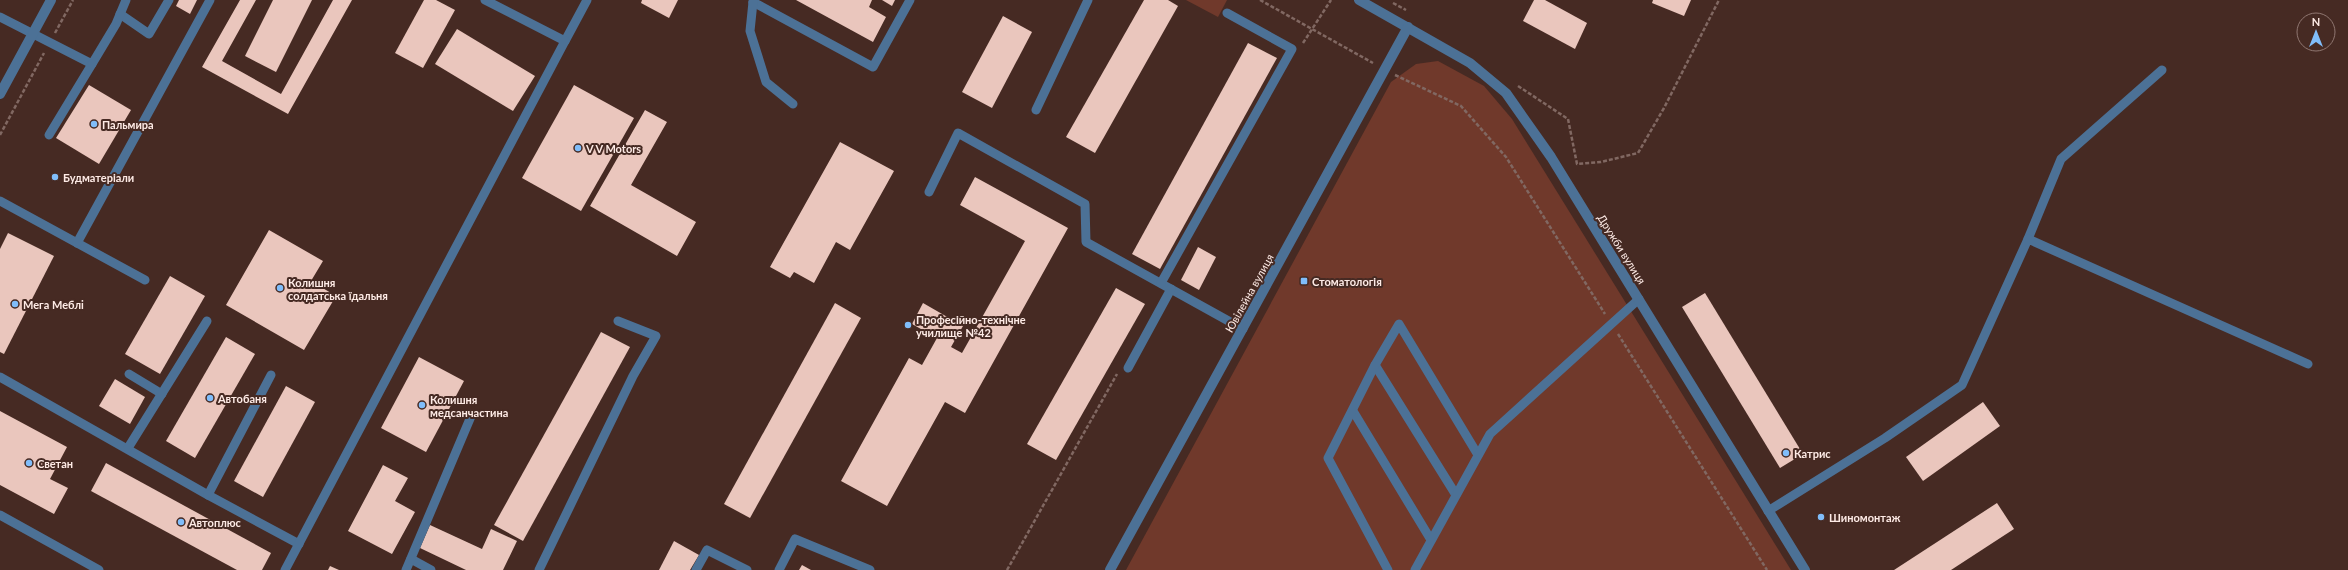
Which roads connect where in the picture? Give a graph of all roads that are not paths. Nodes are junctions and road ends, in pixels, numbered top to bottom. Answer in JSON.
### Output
{"nodes":[{"id":1,"x":51,"y":0,"type":"edge"},
{"id":2,"x":126,"y":0,"type":"edge"},
{"id":3,"x":168,"y":0,"type":"edge"},
{"id":4,"x":210,"y":0,"type":"edge"},
{"id":5,"x":485,"y":0,"type":"edge"},
{"id":6,"x":587,"y":0,"type":"edge"},
{"id":7,"x":910,"y":0,"type":"edge"},
{"id":8,"x":1088,"y":0,"type":"edge"},
{"id":9,"x":1359,"y":0,"type":"edge"},
{"id":10,"x":753,"y":1,"type":"edge"},
{"id":11,"x":1227,"y":13,"type":"dead end"},
{"id":12,"x":120,"y":14,"type":"junction"},
{"id":13,"x":0,"y":17,"type":"edge"},
{"id":14,"x":1408,"y":27,"type":"junction"},
{"id":15,"x":33,"y":33,"type":"junction"},
{"id":16,"x":565,"y":41,"type":"junction"},
{"id":17,"x":92,"y":64,"type":"junction"},
{"id":18,"x":2162,"y":70,"type":"dead end"},
{"id":19,"x":0,"y":94,"type":"edge"},
{"id":20,"x":794,"y":104,"type":"dead end"},
{"id":21,"x":1036,"y":110,"type":"dead end"},
{"id":22,"x":49,"y":135,"type":"dead end"},
{"id":23,"x":929,"y":192,"type":"dead end"},
{"id":24,"x":0,"y":201,"type":"edge"},
{"id":25,"x":2028,"y":239,"type":"junction"},
{"id":26,"x":77,"y":243,"type":"junction"},
{"id":27,"x":146,"y":280,"type":"dead end"},
{"id":28,"x":1161,"y":283,"type":"junction"},
{"id":29,"x":1171,"y":288,"type":"junction"},
{"id":30,"x":1638,"y":299,"type":"junction"},
{"id":31,"x":207,"y":321,"type":"dead end"},
{"id":32,"x":618,"y":321,"type":"dead end"},
{"id":33,"x":1243,"y":329,"type":"junction"},
{"id":34,"x":2308,"y":364,"type":"dead end"},
{"id":35,"x":1375,"y":365,"type":"junction"},
{"id":36,"x":1128,"y":368,"type":"dead end"},
{"id":37,"x":129,"y":374,"type":"dead end"},
{"id":38,"x":271,"y":375,"type":"dead end"},
{"id":39,"x":0,"y":377,"type":"edge"},
{"id":40,"x":162,"y":394,"type":"junction"},
{"id":41,"x":1353,"y":410,"type":"junction"},
{"id":42,"x":472,"y":414,"type":"dead end"},
{"id":43,"x":128,"y":448,"type":"junction"},
{"id":44,"x":1478,"y":455,"type":"junction"},
{"id":45,"x":208,"y":495,"type":"junction"},
{"id":46,"x":1456,"y":495,"type":"junction"},
{"id":47,"x":1768,"y":511,"type":"junction"},
{"id":48,"x":0,"y":515,"type":"edge"},
{"id":49,"x":1431,"y":540,"type":"junction"},
{"id":50,"x":299,"y":544,"type":"junction"},
{"id":51,"x":411,"y":559,"type":"junction"},
{"id":52,"x":99,"y":570,"type":"edge"},
{"id":53,"x":285,"y":570,"type":"edge"},
{"id":54,"x":406,"y":570,"type":"edge"},
{"id":55,"x":431,"y":570,"type":"edge"},
{"id":56,"x":539,"y":570,"type":"edge"},
{"id":57,"x":696,"y":570,"type":"edge"},
{"id":58,"x":747,"y":570,"type":"edge"},
{"id":59,"x":780,"y":570,"type":"edge"},
{"id":60,"x":870,"y":570,"type":"edge"},
{"id":61,"x":1110,"y":570,"type":"edge"},
{"id":62,"x":1388,"y":570,"type":"edge"},
{"id":63,"x":1415,"y":570,"type":"edge"},
{"id":64,"x":1805,"y":570,"type":"edge"}],
"edges":[{"from":1,"to":15,"type":"street"},
{"from":2,"to":12,"type":"lane"},
{"from":3,"to":12,"type":"lane"},
{"from":4,"to":26,"type":"lane"},
{"from":5,"to":16,"type":"lane"},
{"from":6,"to":16,"type":"lane"},
{"from":7,"to":10,"type":"lane"},
{"from":8,"to":21,"type":"lane"},
{"from":9,"to":14,"type":"street","name":"Дружби вулиця"},
{"from":10,"to":20,"type":"lane"},
{"from":11,"to":28,"type":"lane"},
{"from":12,"to":17,"type":"lane"},
{"from":13,"to":15,"type":"lane"},
{"from":14,"to":30,"type":"street","name":"Дружби вулиця"},
{"from":14,"to":33,"type":"street","name":"Ювілейна вулиця"},
{"from":15,"to":17,"type":"lane"},
{"from":15,"to":19,"type":"street"},
{"from":16,"to":50,"type":"lane"},
{"from":17,"to":22,"type":"lane"},
{"from":18,"to":25,"type":"lane"},
{"from":23,"to":28,"type":"lane"},
{"from":24,"to":26,"type":"lane"},
{"from":25,"to":34,"type":"lane"},
{"from":25,"to":47,"type":"lane"},
{"from":26,"to":27,"type":"lane"},
{"from":28,"to":29,"type":"lane"},
{"from":29,"to":33,"type":"lane"},
{"from":29,"to":36,"type":"lane"},
{"from":30,"to":44,"type":"lane"},
{"from":30,"to":47,"type":"street","name":"Дружби вулиця"},
{"from":31,"to":40,"type":"lane"},
{"from":32,"to":56,"type":"lane"},
{"from":33,"to":61,"type":"street","name":"Ювілейна вулиця"},
{"from":35,"to":41,"type":"lane"},
{"from":35,"to":44,"type":"lane"},
{"from":35,"to":46,"type":"lane"},
{"from":37,"to":40,"type":"lane"},
{"from":38,"to":45,"type":"lane"},
{"from":39,"to":43,"type":"lane"},
{"from":40,"to":43,"type":"lane"},
{"from":41,"to":49,"type":"lane"},
{"from":41,"to":62,"type":"lane"},
{"from":42,"to":51,"type":"lane"},
{"from":43,"to":45,"type":"lane"},
{"from":44,"to":46,"type":"lane"},
{"from":45,"to":50,"type":"lane"},
{"from":46,"to":49,"type":"lane"},
{"from":47,"to":64,"type":"street","name":"Дружби вулиця"},
{"from":48,"to":52,"type":"lane"},
{"from":49,"to":63,"type":"lane"},
{"from":50,"to":53,"type":"lane"},
{"from":51,"to":54,"type":"lane"},
{"from":51,"to":55,"type":"lane"},
{"from":57,"to":58,"type":"lane"},
{"from":59,"to":60,"type":"lane"}]}
